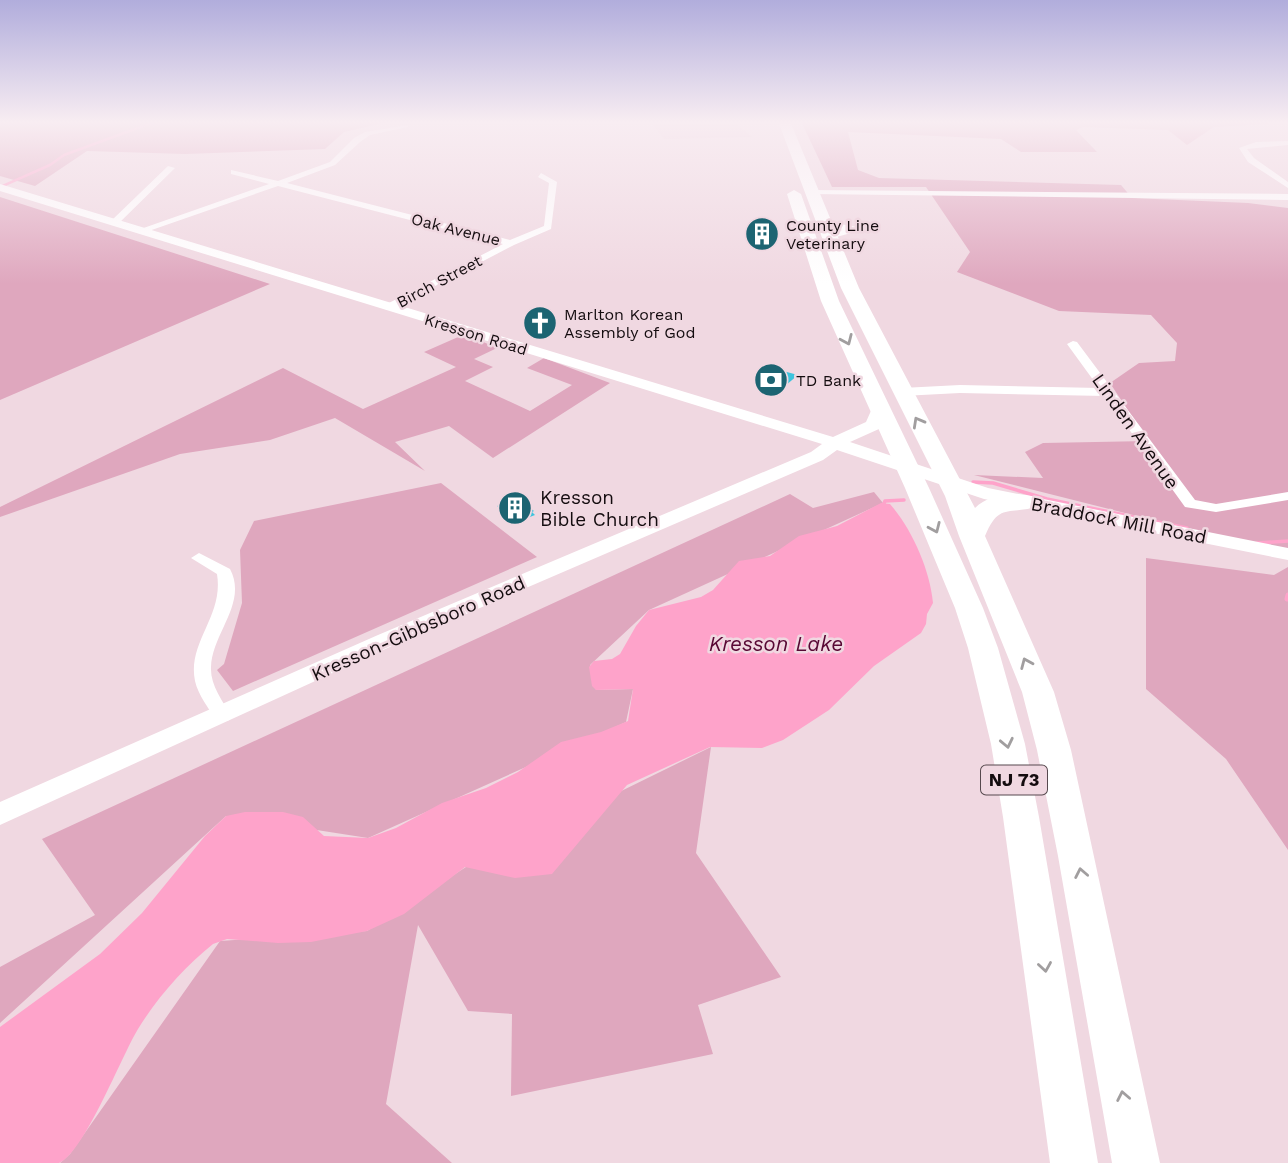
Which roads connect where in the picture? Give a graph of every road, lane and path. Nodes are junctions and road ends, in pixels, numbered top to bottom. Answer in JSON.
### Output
{"nodes":[{"id":1,"x":163,"y":175,"type":"edge"},
{"id":2,"x":247,"y":175,"type":"edge"},
{"id":3,"x":299,"y":175,"type":"edge"},
{"id":4,"x":543,"y":175,"type":"edge"},
{"id":5,"x":798,"y":175,"type":"edge"},
{"id":6,"x":800,"y":175,"type":"edge"},
{"id":7,"x":1273,"y":175,"type":"edge"},
{"id":8,"x":278,"y":183,"type":"junction"},
{"id":9,"x":803,"y":185,"type":"junction"},
{"id":10,"x":1288,"y":186,"type":"edge"},
{"id":11,"x":4,"y":188,"type":"edge"},
{"id":12,"x":1288,"y":197,"type":"edge"},
{"id":13,"x":114,"y":223,"type":"junction"},
{"id":14,"x":140,"y":231,"type":"junction"},
{"id":15,"x":512,"y":243,"type":"junction"},
{"id":16,"x":389,"y":307,"type":"junction"},
{"id":17,"x":1073,"y":344,"type":"dead end"},
{"id":18,"x":1109,"y":391,"type":"junction"},
{"id":19,"x":902,"y":392,"type":"junction"},
{"id":20,"x":880,"y":408,"type":"junction"},
{"id":21,"x":836,"y":442,"type":"junction"},
{"id":22,"x":906,"y":466,"type":"junction"},
{"id":23,"x":951,"y":482,"type":"junction"},
{"id":24,"x":1288,"y":496,"type":"edge"},
{"id":25,"x":1027,"y":502,"type":"junction"},
{"id":26,"x":972,"y":536,"type":"junction"},
{"id":27,"x":1288,"y":554,"type":"edge"},
{"id":28,"x":199,"y":558,"type":"dead end"},
{"id":29,"x":222,"y":716,"type":"junction"},
{"id":30,"x":0,"y":814,"type":"edge"},
{"id":31,"x":1074,"y":1163,"type":"edge"},
{"id":32,"x":1136,"y":1163,"type":"edge"}],
"edges":[{"from":1,"to":13,"type":"street"},
{"from":2,"to":8,"type":"street","name":"Oak Avenue"},
{"from":3,"to":8,"type":"street"},
{"from":4,"to":15,"type":"street","name":"Birch Street"},
{"from":5,"to":9,"type":"highway","number":"NJ 73"},
{"from":6,"to":9,"type":"highway","number":"NJ 73"},
{"from":7,"to":10,"type":"street"},
{"from":8,"to":14,"type":"street"},
{"from":8,"to":15,"type":"street","name":"Oak Avenue"},
{"from":9,"to":12,"type":"street"},
{"from":9,"to":19,"type":"highway","number":"NJ 73"},
{"from":9,"to":20,"type":"highway","number":"NJ 73","one_way":true},
{"from":11,"to":13,"type":"main road","name":"Kresson Road"},
{"from":13,"to":14,"type":"main road","name":"Kresson Road"},
{"from":14,"to":16,"type":"main road","name":"Kresson Road"},
{"from":15,"to":16,"type":"street","name":"Birch Street"},
{"from":16,"to":21,"type":"main road","name":"Kresson Road"},
{"from":17,"to":18,"type":"street","name":"Linden Avenue"},
{"from":18,"to":19,"type":"street"},
{"from":18,"to":24,"type":"street","name":"Linden Avenue"},
{"from":23,"to":19,"type":"highway","number":"NJ 73","one_way":true},
{"from":20,"to":21,"type":"main road","name":"Kresson-Gibbsboro Road"},
{"from":20,"to":22,"type":"highway","number":"NJ 73"},
{"from":21,"to":22,"type":"main road","name":"Kresson Road"},
{"from":21,"to":29,"type":"main road","name":"Kresson-Gibbsboro Road"},
{"from":22,"to":23,"type":"main road","name":"Kresson Road"},
{"from":22,"to":31,"type":"highway","number":"NJ 73","one_way":true},
{"from":23,"to":25,"type":"main road","name":"Braddock Mill Road"},
{"from":23,"to":26,"type":"highway","number":"NJ 73"},
{"from":25,"to":26,"type":"highway"},
{"from":25,"to":27,"type":"main road","name":"Braddock Mill Road"},
{"from":32,"to":26,"type":"highway","number":"NJ 73","one_way":true},
{"from":28,"to":29,"type":"street"},
{"from":29,"to":30,"type":"main road","name":"Kresson-Gibbsboro Road"}]}
